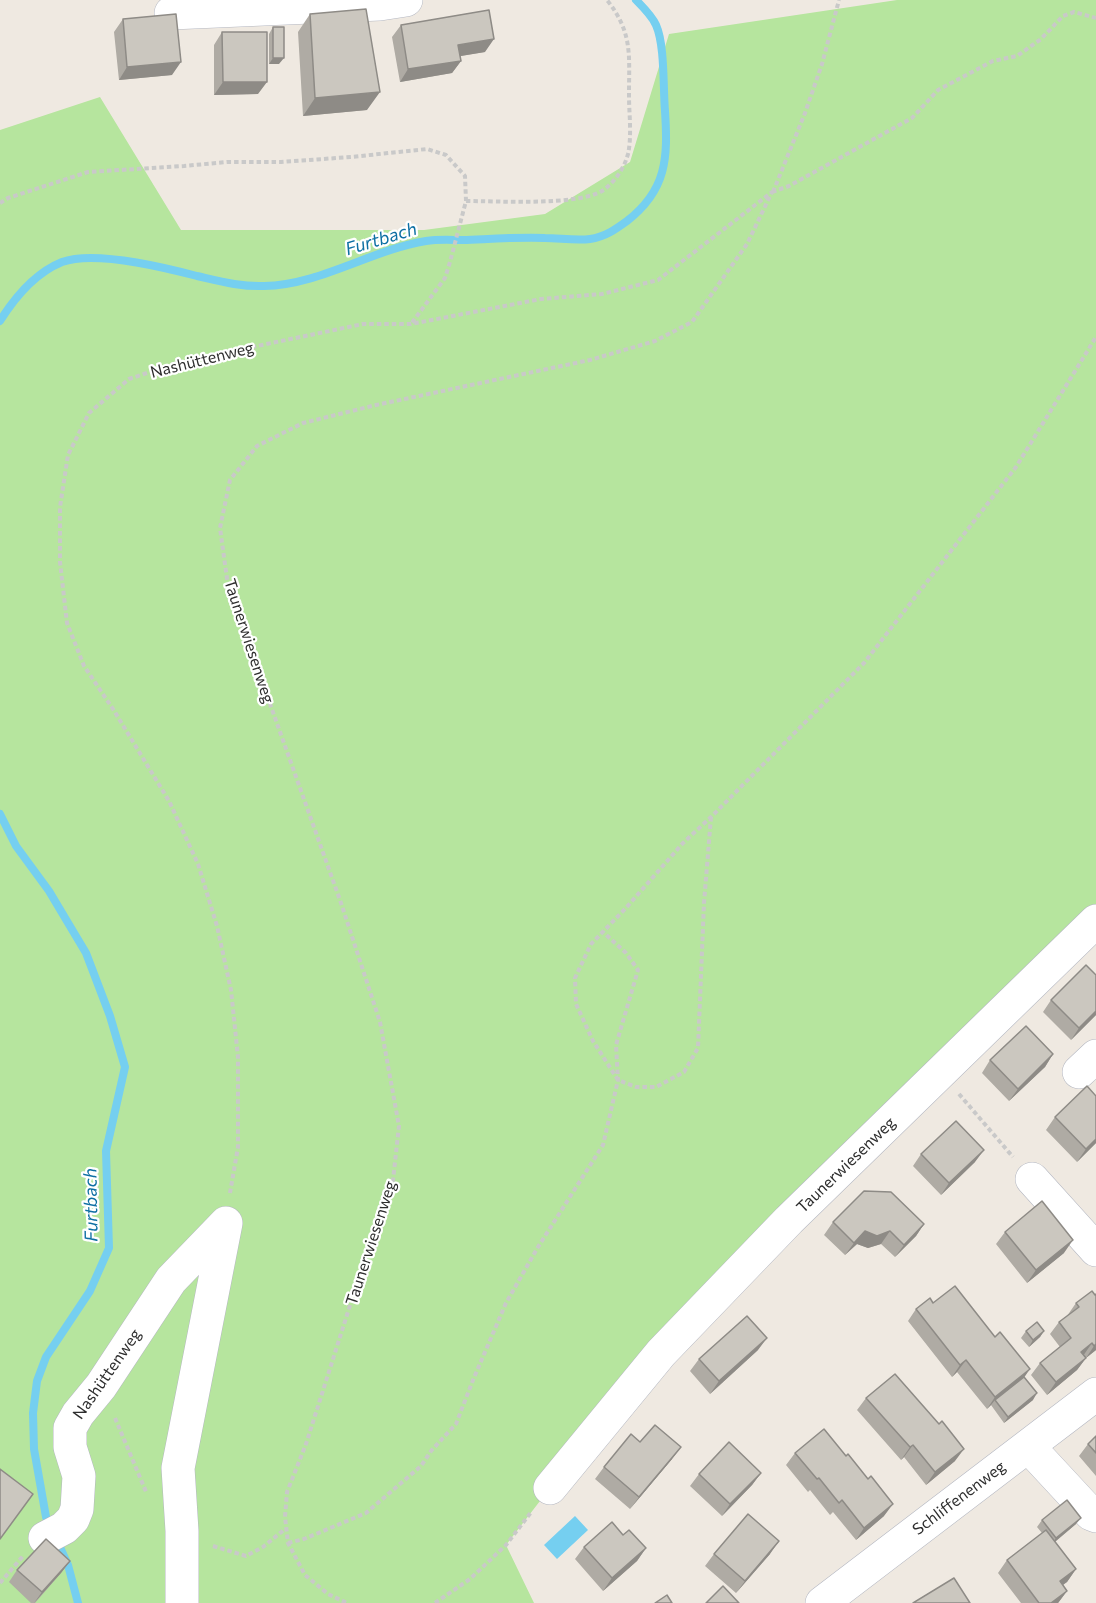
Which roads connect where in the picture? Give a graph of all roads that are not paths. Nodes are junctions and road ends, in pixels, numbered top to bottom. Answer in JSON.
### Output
{"nodes":[{"id":1,"x":406,"y":0,"type":"edge"},
{"id":2,"x":171,"y":13,"type":"edge"},
{"id":3,"x":1096,"y":921,"type":"edge"},
{"id":4,"x":1032,"y":1179,"type":"road end"},
{"id":5,"x":1096,"y":1250,"type":"edge"},
{"id":6,"x":1096,"y":1394,"type":"edge"},
{"id":7,"x":1028,"y":1446,"type":"junction"},
{"id":8,"x":550,"y":1488,"type":"road end"},
{"id":9,"x":1096,"y":1516,"type":"edge"},
{"id":10,"x":55,"y":1533,"type":"dead end"},
{"id":11,"x":182,"y":1603,"type":"edge"},
{"id":12,"x":822,"y":1603,"type":"edge"}],
"edges":[{"from":1,"to":2,"type":"street"},
{"from":3,"to":8,"type":"street","name":"Taunerwiesenweg"},
{"from":4,"to":5,"type":"street"},
{"from":6,"to":7,"type":"street","name":"Schliffenenweg"},
{"from":7,"to":9,"type":"street"},
{"from":7,"to":12,"type":"street","name":"Schliffenenweg"},
{"from":10,"to":11,"type":"street","name":"Nashüttenweg"}]}
